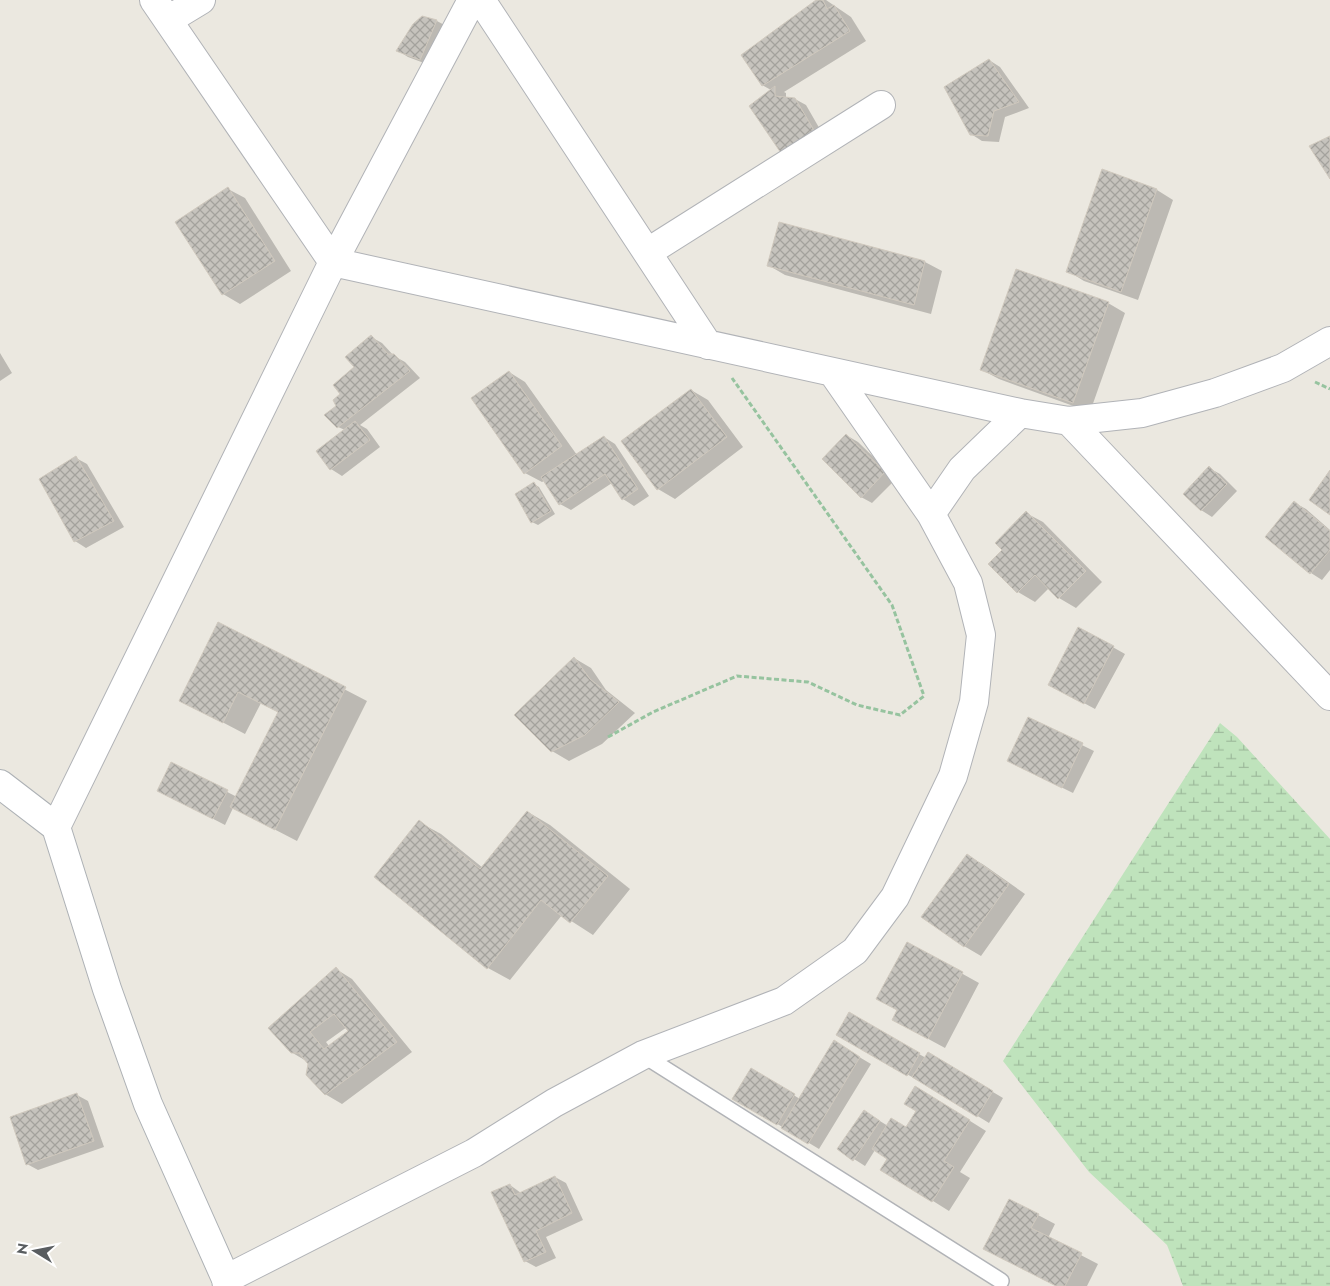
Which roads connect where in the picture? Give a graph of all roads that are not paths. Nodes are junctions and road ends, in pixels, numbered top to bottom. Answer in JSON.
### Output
{"nodes":[{"id":1,"x":200,"y":0,"type":"edge"},
{"id":2,"x":472,"y":0,"type":"edge"},
{"id":3,"x":481,"y":0,"type":"edge"},
{"id":4,"x":161,"y":10,"type":"edge"},
{"id":5,"x":881,"y":105,"type":"dead end"},
{"id":6,"x":648,"y":252,"type":"junction"},
{"id":7,"x":333,"y":262,"type":"junction"},
{"id":8,"x":1330,"y":341,"type":"edge"},
{"id":9,"x":708,"y":345,"type":"junction"},
{"id":10,"x":833,"y":373,"type":"junction"},
{"id":11,"x":1020,"y":413,"type":"junction"},
{"id":12,"x":1069,"y":420,"type":"junction"},
{"id":13,"x":931,"y":514,"type":"junction"},
{"id":14,"x":1330,"y":696,"type":"edge"},
{"id":15,"x":0,"y":784,"type":"edge"},
{"id":16,"x":56,"y":827,"type":"junction"},
{"id":17,"x":643,"y":1055,"type":"junction"},
{"id":18,"x":1001,"y":1281,"type":"dead end"},
{"id":19,"x":227,"y":1283,"type":"edge"}],
"edges":[{"from":1,"to":4,"type":"street"},
{"from":2,"to":7,"type":"street"},
{"from":3,"to":6,"type":"street"},
{"from":4,"to":7,"type":"street"},
{"from":5,"to":6,"type":"street"},
{"from":6,"to":9,"type":"street"},
{"from":7,"to":9,"type":"street"},
{"from":7,"to":16,"type":"street"},
{"from":8,"to":12,"type":"street"},
{"from":9,"to":10,"type":"street"},
{"from":10,"to":11,"type":"street"},
{"from":10,"to":13,"type":"street"},
{"from":11,"to":12,"type":"street"},
{"from":11,"to":13,"type":"street"},
{"from":12,"to":14,"type":"street"},
{"from":13,"to":17,"type":"street"},
{"from":15,"to":16,"type":"street"},
{"from":16,"to":19,"type":"street"},
{"from":17,"to":18,"type":"lane"},
{"from":17,"to":19,"type":"street"}]}
